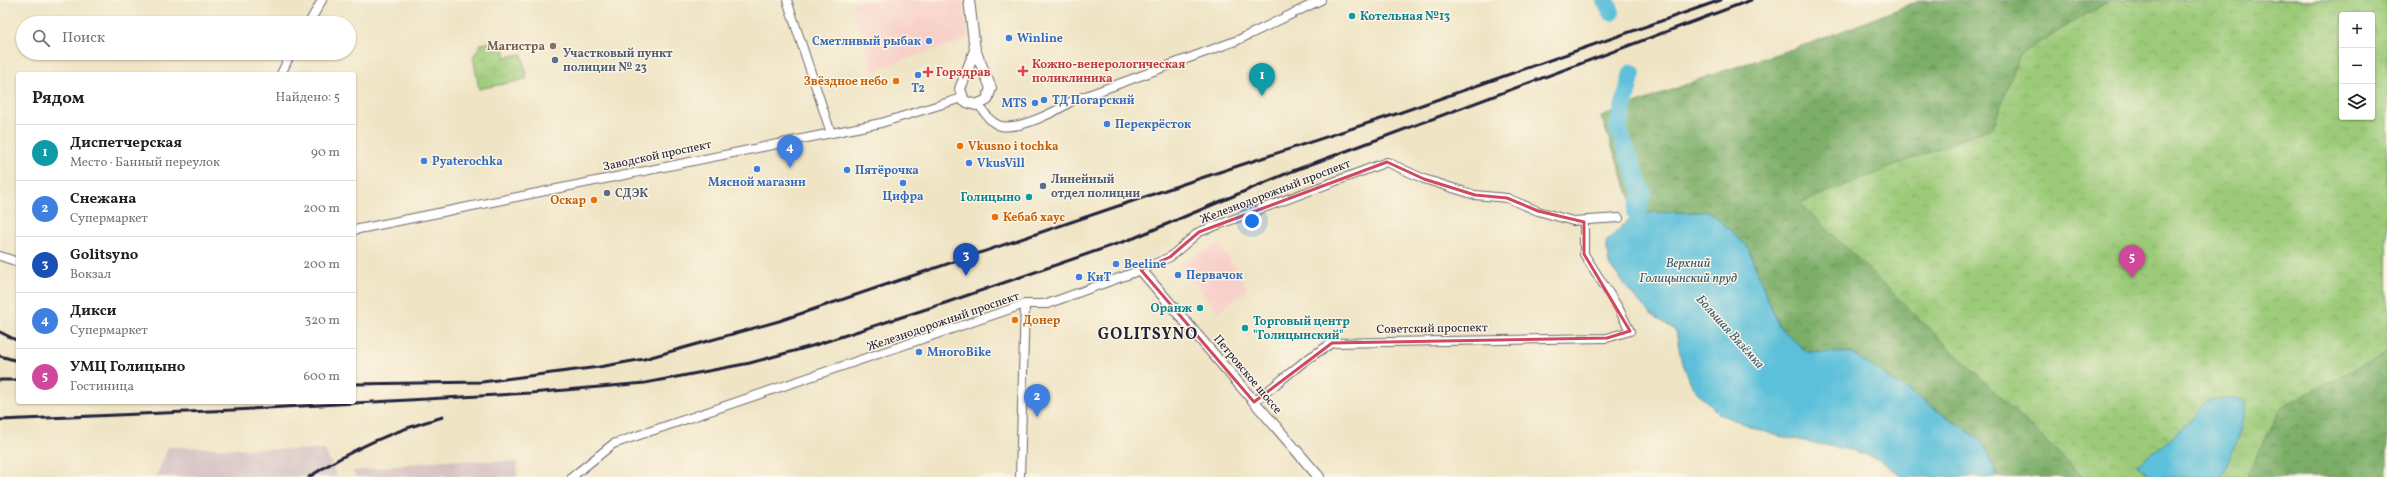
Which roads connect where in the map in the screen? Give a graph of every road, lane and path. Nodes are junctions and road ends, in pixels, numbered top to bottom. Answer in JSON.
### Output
{"nodes":[{"id":1,"x":322,"y":0,"type":"edge"},
{"id":2,"x":787,"y":0,"type":"edge"},
{"id":3,"x":969,"y":0,"type":"edge"},
{"id":4,"x":1321,"y":0,"type":"edge"},
{"id":5,"x":313,"y":16,"type":"edge"},
{"id":6,"x":975,"y":50,"type":"junction"},
{"id":7,"x":288,"y":60,"type":"edge"},
{"id":8,"x":282,"y":72,"type":"edge"},
{"id":9,"x":965,"y":78,"type":"junction"},
{"id":10,"x":988,"y":79,"type":"junction"},
{"id":11,"x":962,"y":98,"type":"junction"},
{"id":12,"x":979,"y":105,"type":"junction"},
{"id":13,"x":831,"y":133,"type":"junction"},
{"id":14,"x":1619,"y":218,"type":"dead end"},
{"id":15,"x":1584,"y":222,"type":"junction"},
{"id":16,"x":356,"y":230,"type":"edge"},
{"id":17,"x":0,"y":256,"type":"edge"},
{"id":18,"x":16,"y":261,"type":"edge"},
{"id":19,"x":1141,"y":270,"type":"junction"},
{"id":20,"x":1025,"y":304,"type":"junction"},
{"id":21,"x":1254,"y":402,"type":"junction"},
{"id":22,"x":572,"y":477,"type":"edge"},
{"id":23,"x":1020,"y":477,"type":"edge"},
{"id":24,"x":1319,"y":477,"type":"edge"}],
"edges":[{"from":1,"to":5,"type":"street"},
{"from":2,"to":13,"type":"street"},
{"from":3,"to":6,"type":"street"},
{"from":4,"to":12,"type":"street"},
{"from":6,"to":9,"type":"street"},
{"from":6,"to":10,"type":"street"},
{"from":7,"to":8,"type":"street"},
{"from":9,"to":10,"type":"street"},
{"from":9,"to":11,"type":"street"},
{"from":10,"to":12,"type":"street"},
{"from":11,"to":12,"type":"street"},
{"from":11,"to":13,"type":"street","name":"Заводской проспект"},
{"from":13,"to":16,"type":"street","name":"Заводской проспект"},
{"from":14,"to":15,"type":"street","name":"Железнодорожный проспект"},
{"from":15,"to":19,"type":"street","name":"Железнодорожный проспект"},
{"from":15,"to":21,"type":"street","name":"Советский проспект"},
{"from":17,"to":18,"type":"street"},
{"from":19,"to":20,"type":"street","name":"Железнодорожный проспект"},
{"from":19,"to":21,"type":"street","name":"Петровское шоссе"},
{"from":20,"to":22,"type":"street","name":"Железнодорожный проспект"},
{"from":20,"to":23,"type":"street"},
{"from":21,"to":24,"type":"street","name":"Петровское шоссе"}]}
